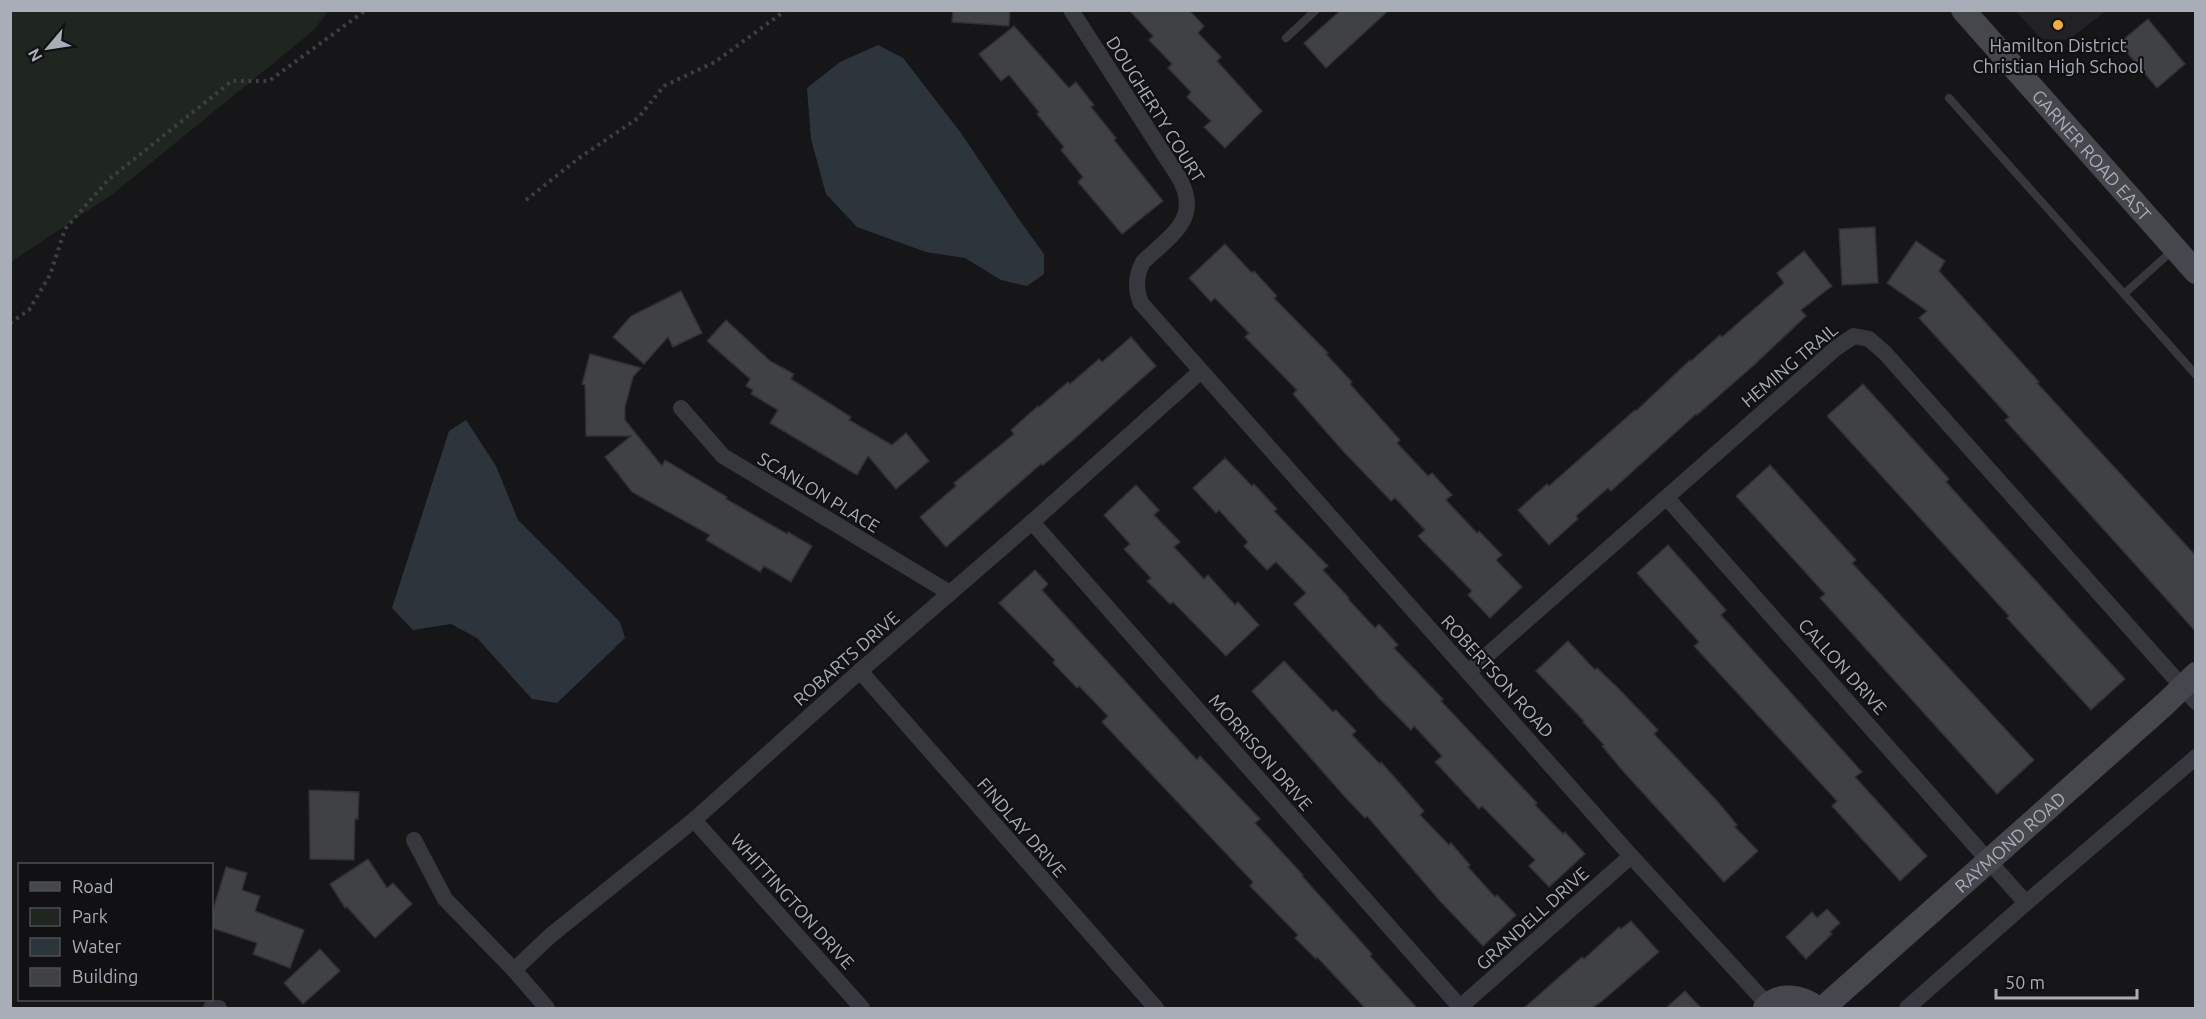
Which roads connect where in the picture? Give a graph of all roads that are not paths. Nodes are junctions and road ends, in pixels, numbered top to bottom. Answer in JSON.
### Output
{"nodes":[{"id":1,"x":1071,"y":10,"type":"edge"},
{"id":2,"x":1316,"y":10,"type":"edge"},
{"id":3,"x":1963,"y":10,"type":"edge"},
{"id":4,"x":1286,"y":38,"type":"dead end"},
{"id":5,"x":1949,"y":98,"type":"dead end"},
{"id":6,"x":2175,"y":247,"type":"junction"},
{"id":7,"x":2196,"y":272,"type":"edge"},
{"id":8,"x":2124,"y":294,"type":"junction"},
{"id":9,"x":1201,"y":371,"type":"junction"},
{"id":10,"x":2196,"y":375,"type":"edge"},
{"id":11,"x":681,"y":408,"type":"dead end"},
{"id":12,"x":1667,"y":498,"type":"junction"},
{"id":13,"x":1032,"y":522,"type":"junction"},
{"id":14,"x":950,"y":593,"type":"junction"},
{"id":15,"x":860,"y":671,"type":"junction"},
{"id":16,"x":1468,"y":672,"type":"junction"},
{"id":17,"x":2191,"y":687,"type":"edge"},
{"id":18,"x":2196,"y":757,"type":"edge"},
{"id":19,"x":694,"y":820,"type":"junction"},
{"id":20,"x":414,"y":840,"type":"dead end"},
{"id":21,"x":1631,"y":856,"type":"junction"},
{"id":22,"x":1989,"y":860,"type":"junction"},
{"id":23,"x":2026,"y":903,"type":"junction"},
{"id":24,"x":514,"y":970,"type":"junction"},
{"id":25,"x":1766,"y":1007,"type":"edge"},
{"id":26,"x":211,"y":1008,"type":"edge"},
{"id":27,"x":219,"y":1008,"type":"edge"},
{"id":28,"x":547,"y":1008,"type":"edge"},
{"id":29,"x":862,"y":1008,"type":"edge"},
{"id":30,"x":1156,"y":1008,"type":"edge"},
{"id":31,"x":1460,"y":1008,"type":"edge"},
{"id":32,"x":1817,"y":1008,"type":"edge"},
{"id":33,"x":1823,"y":1008,"type":"edge"},
{"id":34,"x":1907,"y":1008,"type":"edge"}],
"edges":[{"from":1,"to":9,"type":"street","name":"DOUGHERTY COURT"},
{"from":2,"to":4,"type":"lane"},
{"from":3,"to":6,"type":"street","name":"GARNER ROAD EAST"},
{"from":5,"to":8,"type":"lane"},
{"from":6,"to":7,"type":"street","name":"GARNER ROAD EAST"},
{"from":6,"to":8,"type":"lane"},
{"from":8,"to":10,"type":"lane"},
{"from":9,"to":13,"type":"street","name":"ROBARTS DRIVE"},
{"from":9,"to":16,"type":"street","name":"ROBERTSON ROAD"},
{"from":11,"to":14,"type":"street","name":"SCANLON PLACE"},
{"from":12,"to":16,"type":"street","name":"HEMING TRAIL"},
{"from":12,"to":17,"type":"street","name":"HEMING TRAIL"},
{"from":12,"to":22,"type":"street","name":"CALLON DRIVE"},
{"from":13,"to":14,"type":"street","name":"ROBARTS DRIVE"},
{"from":13,"to":31,"type":"street","name":"MORRISON DRIVE"},
{"from":14,"to":15,"type":"street","name":"ROBARTS DRIVE"},
{"from":15,"to":19,"type":"street","name":"ROBARTS DRIVE"},
{"from":15,"to":30,"type":"street","name":"FINDLAY DRIVE"},
{"from":16,"to":21,"type":"street","name":"ROBERTSON ROAD"},
{"from":17,"to":22,"type":"street","name":"RAYMOND ROAD"},
{"from":18,"to":23,"type":"street"},
{"from":19,"to":24,"type":"street","name":"ROBARTS DRIVE"},
{"from":19,"to":29,"type":"street","name":"WHITTINGTON DRIVE"},
{"from":20,"to":24,"type":"street"},
{"from":21,"to":25,"type":"street","name":"ROBERTSON ROAD"},
{"from":21,"to":31,"type":"street","name":"GRANDELL DRIVE"},
{"from":22,"to":23,"type":"street","name":"CALLON DRIVE"},
{"from":22,"to":33,"type":"street","name":"RAYMOND ROAD"},
{"from":23,"to":34,"type":"street"},
{"from":24,"to":28,"type":"street"},
{"from":25,"to":32,"type":"street"},
{"from":26,"to":27,"type":"street"}]}
